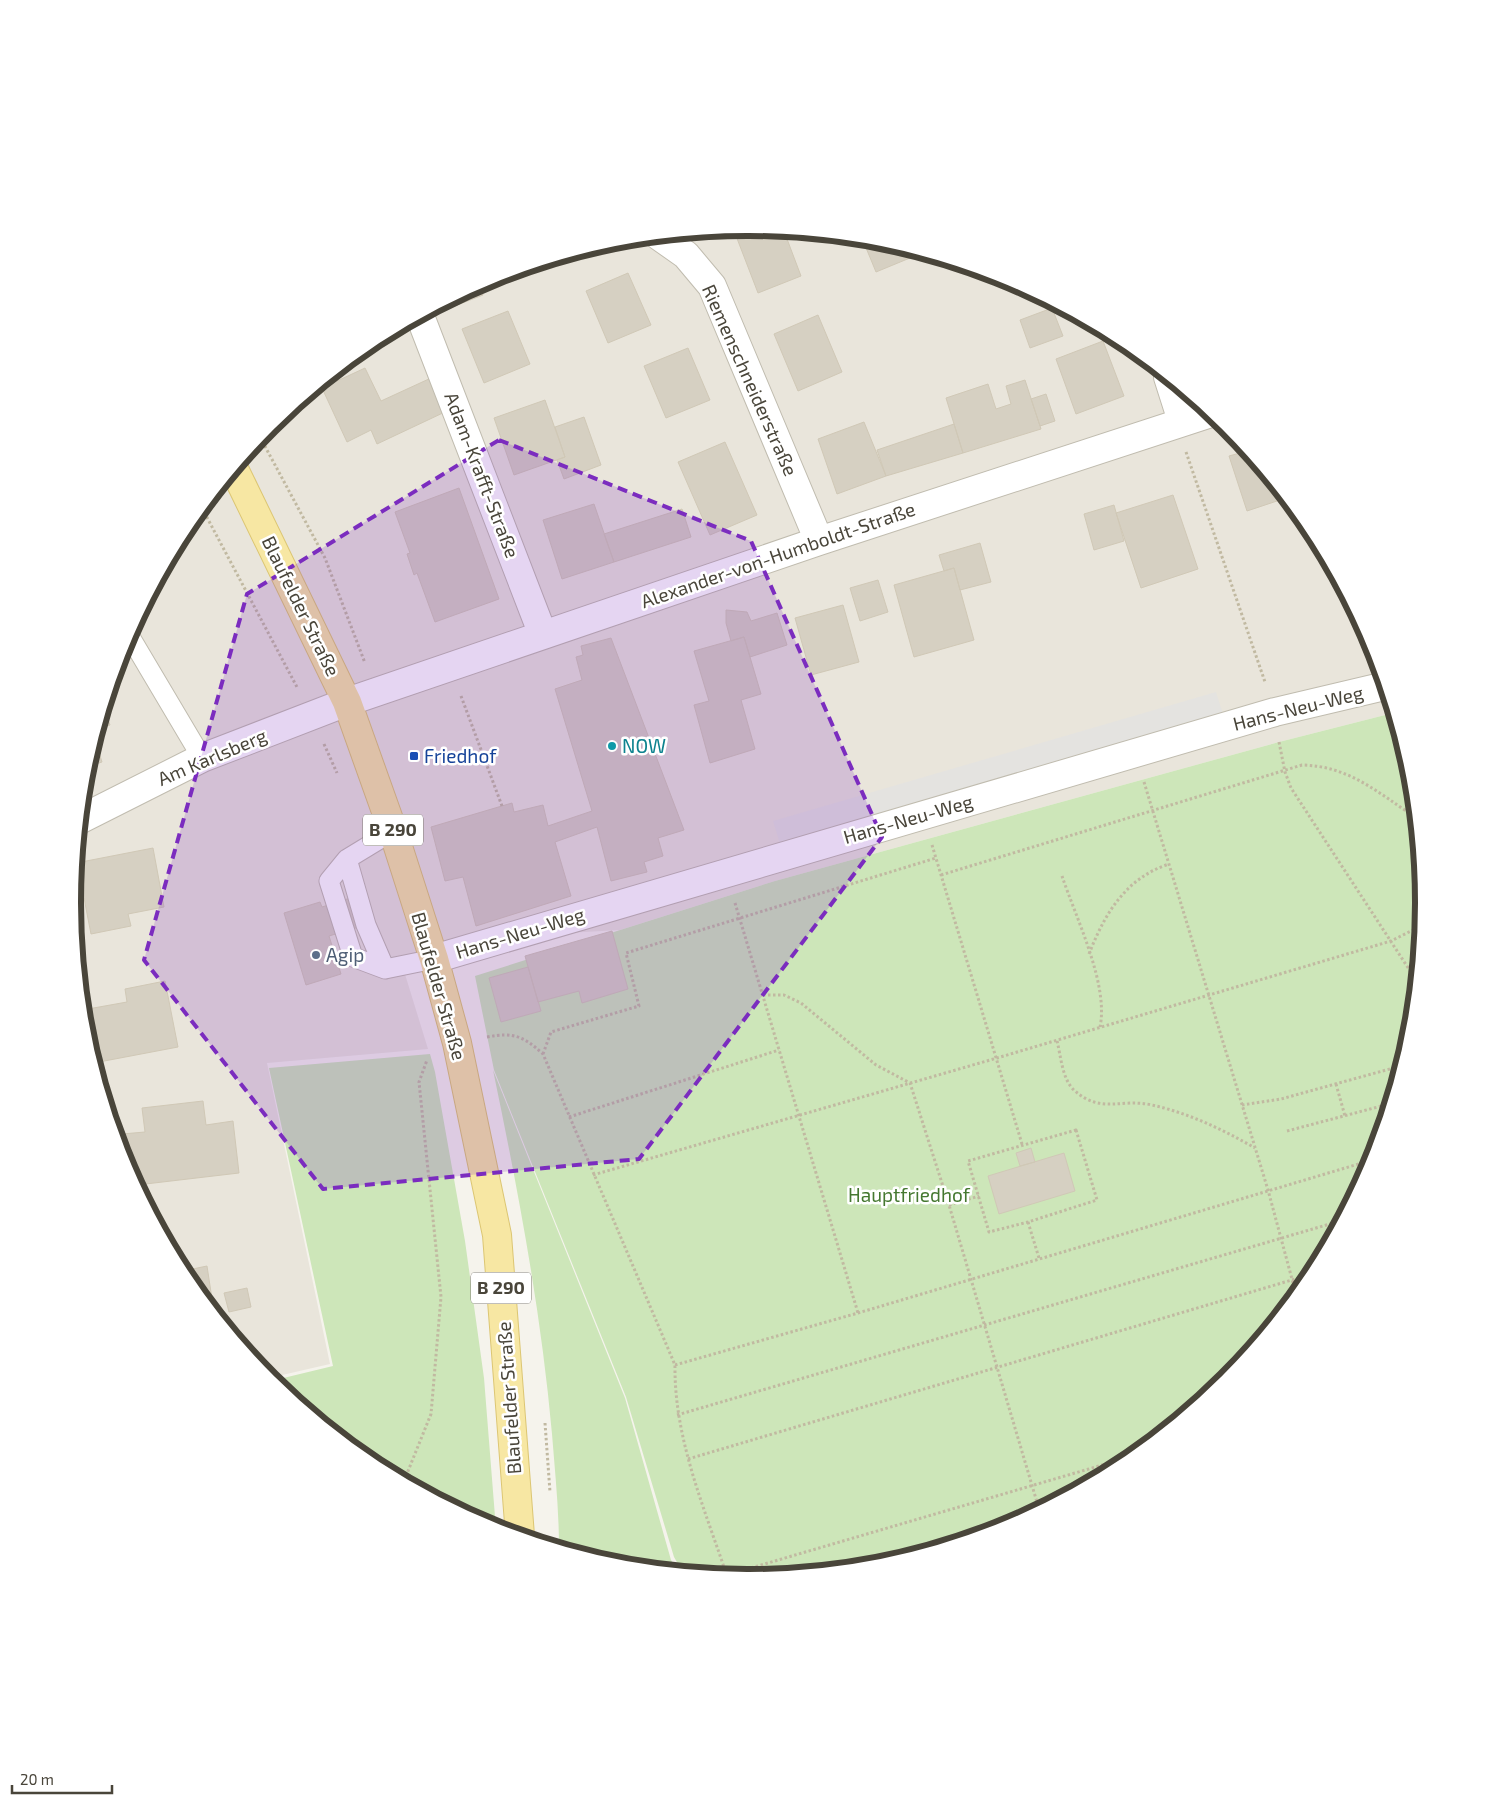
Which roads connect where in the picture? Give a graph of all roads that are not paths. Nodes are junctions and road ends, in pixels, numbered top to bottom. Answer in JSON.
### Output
{"nodes":[{"id":1,"x":666,"y":241,"type":"edge"},
{"id":2,"x":422,"y":321,"type":"edge"},
{"id":3,"x":1170,"y":387,"type":"edge"},
{"id":4,"x":1202,"y":415,"type":"edge"},
{"id":5,"x":1179,"y":422,"type":"junction"},
{"id":6,"x":237,"y":475,"type":"edge"},
{"id":7,"x":819,"y":541,"type":"junction"},
{"id":8,"x":543,"y":635,"type":"junction"},
{"id":9,"x":134,"y":643,"type":"edge"},
{"id":10,"x":1379,"y":687,"type":"edge"},
{"id":11,"x":347,"y":702,"type":"junction"},
{"id":12,"x":202,"y":758,"type":"junction"},
{"id":13,"x":87,"y":816,"type":"edge"},
{"id":14,"x":393,"y":830,"type":"junction"},
{"id":15,"x":434,"y":959,"type":"junction"},
{"id":16,"x":519,"y":1528,"type":"edge"}],
"edges":[{"from":1,"to":7,"type":"street","name":"Riemenschneiderstraße"},
{"from":2,"to":8,"type":"street","name":"Adam-Krafft-Straße"},
{"from":3,"to":5,"type":"street"},
{"from":4,"to":5,"type":"street","name":"Alexander-von-Humboldt-Straße"},
{"from":5,"to":7,"type":"street","name":"Alexander-von-Humboldt-Straße"},
{"from":6,"to":11,"type":"main road","name":"Blaufelder Straße","number":"B 290"},
{"from":7,"to":8,"type":"street","name":"Alexander-von-Humboldt-Straße"},
{"from":8,"to":11,"type":"street","name":"Alexander-von-Humboldt-Straße"},
{"from":9,"to":12,"type":"lane"},
{"from":10,"to":15,"type":"street","name":"Hans-Neu-Weg"},
{"from":11,"to":12,"type":"street","name":"Am Karlsberg"},
{"from":11,"to":14,"type":"main road","name":"Blaufelder Straße","number":"B 290"},
{"from":12,"to":13,"type":"street","name":"Am Karlsberg"},
{"from":14,"to":15,"type":"main road","name":"Blaufelder Straße","number":"B 290"},
{"from":14,"to":15,"type":"lane"},
{"from":15,"to":16,"type":"main road","name":"Blaufelder Straße","number":"B 290"}]}
